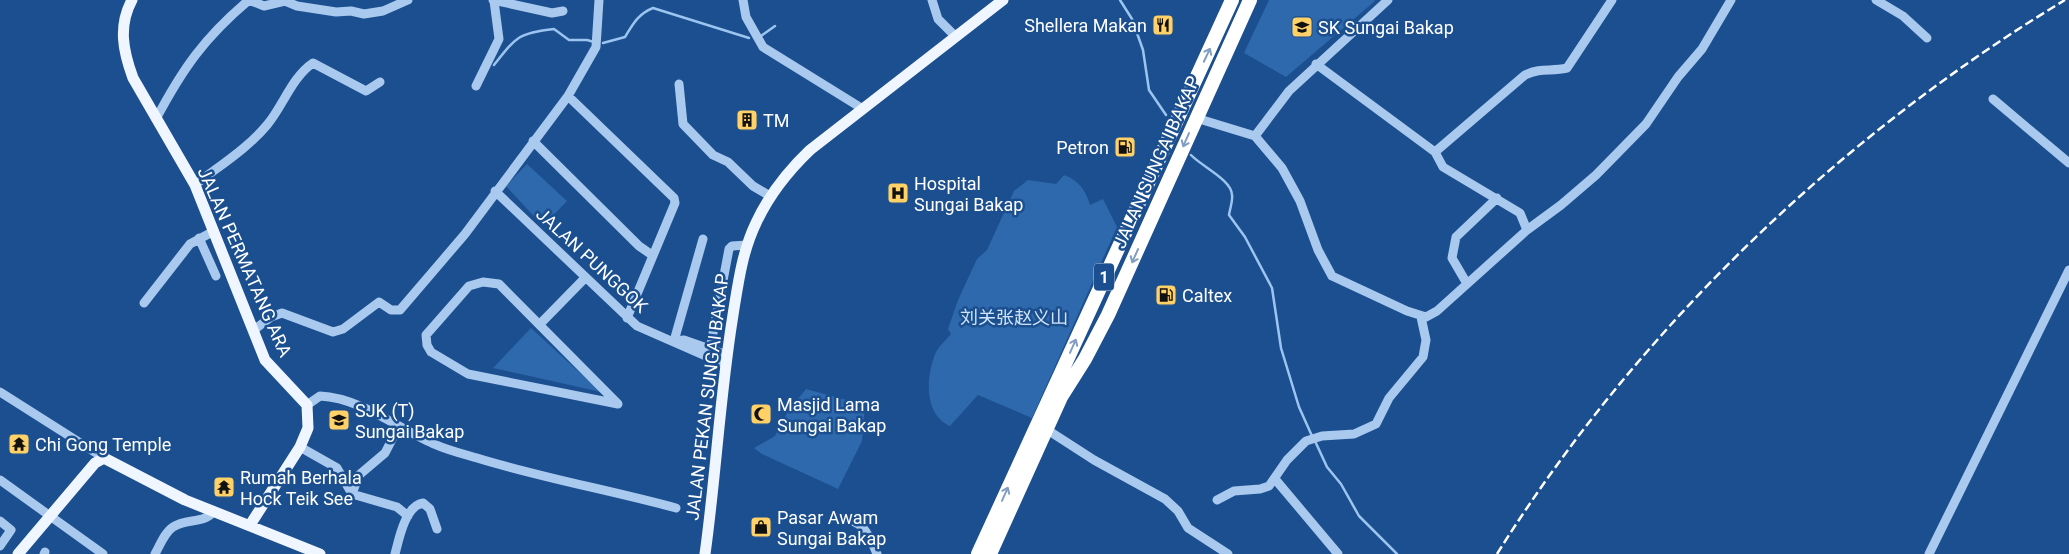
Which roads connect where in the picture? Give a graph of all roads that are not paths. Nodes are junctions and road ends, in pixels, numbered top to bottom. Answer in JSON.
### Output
{"nodes":[{"id":1,"x":132,"y":0,"type":"edge"},
{"id":2,"x":408,"y":0,"type":"edge"},
{"id":3,"x":493,"y":0,"type":"edge"},
{"id":4,"x":599,"y":0,"type":"edge"},
{"id":5,"x":743,"y":0,"type":"edge"},
{"id":6,"x":932,"y":0,"type":"edge"},
{"id":7,"x":1003,"y":0,"type":"edge"},
{"id":8,"x":1232,"y":0,"type":"edge"},
{"id":9,"x":1250,"y":0,"type":"edge"},
{"id":10,"x":1388,"y":0,"type":"edge"},
{"id":11,"x":1612,"y":0,"type":"edge"},
{"id":12,"x":1731,"y":0,"type":"edge"},
{"id":13,"x":1876,"y":0,"type":"edge"},
{"id":14,"x":563,"y":11,"type":"dead end"},
{"id":15,"x":956,"y":37,"type":"junction"},
{"id":16,"x":1927,"y":38,"type":"dead end"},
{"id":17,"x":1316,"y":64,"type":"junction"},
{"id":18,"x":380,"y":82,"type":"dead end"},
{"id":19,"x":679,"y":84,"type":"dead end"},
{"id":20,"x":476,"y":86,"type":"dead end"},
{"id":21,"x":568,"y":96,"type":"junction"},
{"id":22,"x":1993,"y":99,"type":"dead end"},
{"id":23,"x":863,"y":109,"type":"junction"},
{"id":24,"x":1196,"y":118,"type":"junction"},
{"id":25,"x":156,"y":119,"type":"junction"},
{"id":26,"x":1255,"y":136,"type":"junction"},
{"id":27,"x":533,"y":141,"type":"junction"},
{"id":28,"x":1435,"y":152,"type":"junction"},
{"id":29,"x":2069,"y":163,"type":"edge"},
{"id":30,"x":195,"y":185,"type":"junction"},
{"id":31,"x":495,"y":191,"type":"junction"},
{"id":32,"x":770,"y":196,"type":"junction"},
{"id":33,"x":1497,"y":198,"type":"junction"},
{"id":34,"x":1527,"y":230,"type":"junction"},
{"id":35,"x":214,"y":231,"type":"junction"},
{"id":36,"x":199,"y":238,"type":"junction"},
{"id":37,"x":703,"y":240,"type":"dead end"},
{"id":38,"x":747,"y":246,"type":"junction"},
{"id":39,"x":652,"y":255,"type":"junction"},
{"id":40,"x":2069,"y":270,"type":"edge"},
{"id":41,"x":216,"y":276,"type":"dead end"},
{"id":42,"x":584,"y":278,"type":"junction"},
{"id":43,"x":1466,"y":282,"type":"junction"},
{"id":44,"x":144,"y":303,"type":"dead end"},
{"id":45,"x":1421,"y":317,"type":"junction"},
{"id":46,"x":627,"y":318,"type":"junction"},
{"id":47,"x":718,"y":318,"type":"junction"},
{"id":48,"x":732,"y":321,"type":"junction"},
{"id":49,"x":540,"y":324,"type":"junction"},
{"id":50,"x":254,"y":330,"type":"junction"},
{"id":51,"x":675,"y":341,"type":"junction"},
{"id":52,"x":710,"y":349,"type":"junction"},
{"id":53,"x":726,"y":360,"type":"junction"},
{"id":54,"x":597,"y":382,"type":"junction"},
{"id":55,"x":0,"y":392,"type":"edge"},
{"id":56,"x":587,"y":398,"type":"junction"},
{"id":57,"x":307,"y":405,"type":"junction"},
{"id":58,"x":399,"y":426,"type":"junction"},
{"id":59,"x":1046,"y":429,"type":"junction"},
{"id":60,"x":300,"y":447,"type":"junction"},
{"id":61,"x":104,"y":458,"type":"junction"},
{"id":62,"x":1275,"y":479,"type":"junction"},
{"id":63,"x":0,"y":480,"type":"edge"},
{"id":64,"x":352,"y":494,"type":"junction"},
{"id":65,"x":1217,"y":500,"type":"dead end"},
{"id":66,"x":676,"y":508,"type":"dead end"},
{"id":67,"x":214,"y":511,"type":"junction"},
{"id":68,"x":50,"y":516,"type":"junction"},
{"id":69,"x":408,"y":516,"type":"junction"},
{"id":70,"x":839,"y":520,"type":"dead end"},
{"id":71,"x":0,"y":521,"type":"edge"},
{"id":72,"x":250,"y":525,"type":"junction"},
{"id":73,"x":437,"y":529,"type":"dead end"},
{"id":74,"x":0,"y":546,"type":"edge"},
{"id":75,"x":296,"y":550,"type":"edge"},
{"id":76,"x":18,"y":554,"type":"edge"},
{"id":77,"x":104,"y":554,"type":"edge"},
{"id":78,"x":155,"y":554,"type":"edge"},
{"id":79,"x":317,"y":554,"type":"edge"},
{"id":80,"x":395,"y":554,"type":"edge"},
{"id":81,"x":705,"y":554,"type":"edge"},
{"id":82,"x":877,"y":554,"type":"edge"},
{"id":83,"x":978,"y":554,"type":"edge"},
{"id":84,"x":990,"y":554,"type":"edge"},
{"id":85,"x":1228,"y":554,"type":"edge"},
{"id":86,"x":1338,"y":554,"type":"edge"},
{"id":87,"x":1930,"y":554,"type":"edge"}],
"edges":[{"from":1,"to":25,"type":"main road","name":"JALAN PERMATANG ARA"},
{"from":2,"to":25,"type":"street"},
{"from":3,"to":14,"type":"street"},
{"from":3,"to":20,"type":"street"},
{"from":4,"to":21,"type":"street"},
{"from":5,"to":23,"type":"street"},
{"from":6,"to":15,"type":"street"},
{"from":7,"to":15,"type":"main road","name":"JALAN PEKAN SUNGAI BAKAP"},
{"from":83,"to":8,"type":"highway","name":"JALAN SUNGAI BAKAP","number":"1","one_way":true},
{"from":9,"to":24,"type":"highway","name":"JALAN SUNGAI BAKAP","number":"1"},
{"from":10,"to":17,"type":"street"},
{"from":11,"to":28,"type":"street"},
{"from":12,"to":34,"type":"street"},
{"from":13,"to":16,"type":"street"},
{"from":15,"to":23,"type":"main road","name":"JALAN PEKAN SUNGAI BAKAP"},
{"from":17,"to":26,"type":"street"},
{"from":17,"to":28,"type":"street"},
{"from":18,"to":30,"type":"street"},
{"from":19,"to":32,"type":"street"},
{"from":21,"to":27,"type":"street"},
{"from":21,"to":39,"type":"street"},
{"from":22,"to":29,"type":"street"},
{"from":23,"to":32,"type":"main road","name":"JALAN PEKAN SUNGAI BAKAP"},
{"from":24,"to":26,"type":"street"},
{"from":24,"to":59,"type":"highway","name":"JALAN SUNGAI BAKAP","number":"1","one_way":true},
{"from":25,"to":30,"type":"main road","name":"JALAN PERMATANG ARA"},
{"from":26,"to":45,"type":"street"},
{"from":27,"to":31,"type":"street"},
{"from":27,"to":39,"type":"street"},
{"from":28,"to":33,"type":"street"},
{"from":30,"to":35,"type":"main road","name":"JALAN PERMATANG ARA"},
{"from":31,"to":42,"type":"street","name":"JALAN PUNGGOK"},
{"from":31,"to":50,"type":"street"},
{"from":32,"to":38,"type":"main road","name":"JALAN PEKAN SUNGAI BAKAP"},
{"from":33,"to":34,"type":"street"},
{"from":33,"to":43,"type":"street"},
{"from":34,"to":43,"type":"street"},
{"from":35,"to":36,"type":"street"},
{"from":35,"to":50,"type":"main road","name":"JALAN PERMATANG ARA"},
{"from":36,"to":41,"type":"street"},
{"from":36,"to":44,"type":"street"},
{"from":37,"to":51,"type":"street"},
{"from":38,"to":47,"type":"street"},
{"from":38,"to":48,"type":"main road","name":"JALAN PEKAN SUNGAI BAKAP"},
{"from":39,"to":46,"type":"street"},
{"from":40,"to":87,"type":"street"},
{"from":42,"to":46,"type":"street","name":"JALAN PUNGGOK"},
{"from":42,"to":49,"type":"street"},
{"from":43,"to":45,"type":"street"},
{"from":45,"to":62,"type":"street"},
{"from":46,"to":51,"type":"street","name":"JALAN PUNGGOK"},
{"from":47,"to":48,"type":"street"},
{"from":47,"to":52,"type":"street"},
{"from":48,"to":53,"type":"main road","name":"JALAN PEKAN SUNGAI BAKAP"},
{"from":49,"to":54,"type":"street"},
{"from":49,"to":56,"type":"street"},
{"from":50,"to":57,"type":"main road","name":"JALAN PERMATANG ARA"},
{"from":51,"to":52,"type":"street","name":"JALAN PUNGGOK"},
{"from":51,"to":53,"type":"street","name":"JALAN PUNGGOK"},
{"from":52,"to":53,"type":"street","name":"JALAN PUNGGOK"},
{"from":53,"to":81,"type":"main road","name":"JALAN PEKAN SUNGAI BAKAP"},
{"from":54,"to":56,"type":"street"},
{"from":54,"to":56,"type":"street"},
{"from":55,"to":61,"type":"street"},
{"from":57,"to":58,"type":"street"},
{"from":57,"to":60,"type":"main road"},
{"from":58,"to":64,"type":"street"},
{"from":58,"to":66,"type":"street"},
{"from":59,"to":84,"type":"highway","name":"JALAN SUNGAI BAKAP","number":"1"},
{"from":59,"to":85,"type":"street"},
{"from":60,"to":64,"type":"street"},
{"from":60,"to":72,"type":"main road"},
{"from":61,"to":67,"type":"main road"},
{"from":61,"to":68,"type":"main road"},
{"from":62,"to":65,"type":"street"},
{"from":62,"to":86,"type":"street"},
{"from":63,"to":68,"type":"street"},
{"from":64,"to":69,"type":"street"},
{"from":67,"to":72,"type":"main road"},
{"from":67,"to":78,"type":"street"},
{"from":68,"to":76,"type":"main road"},
{"from":68,"to":77,"type":"street"},
{"from":69,"to":73,"type":"street"},
{"from":69,"to":80,"type":"street"},
{"from":70,"to":82,"type":"street"},
{"from":71,"to":74,"type":"street"},
{"from":72,"to":75,"type":"main road"},
{"from":75,"to":79,"type":"main road"}]}
